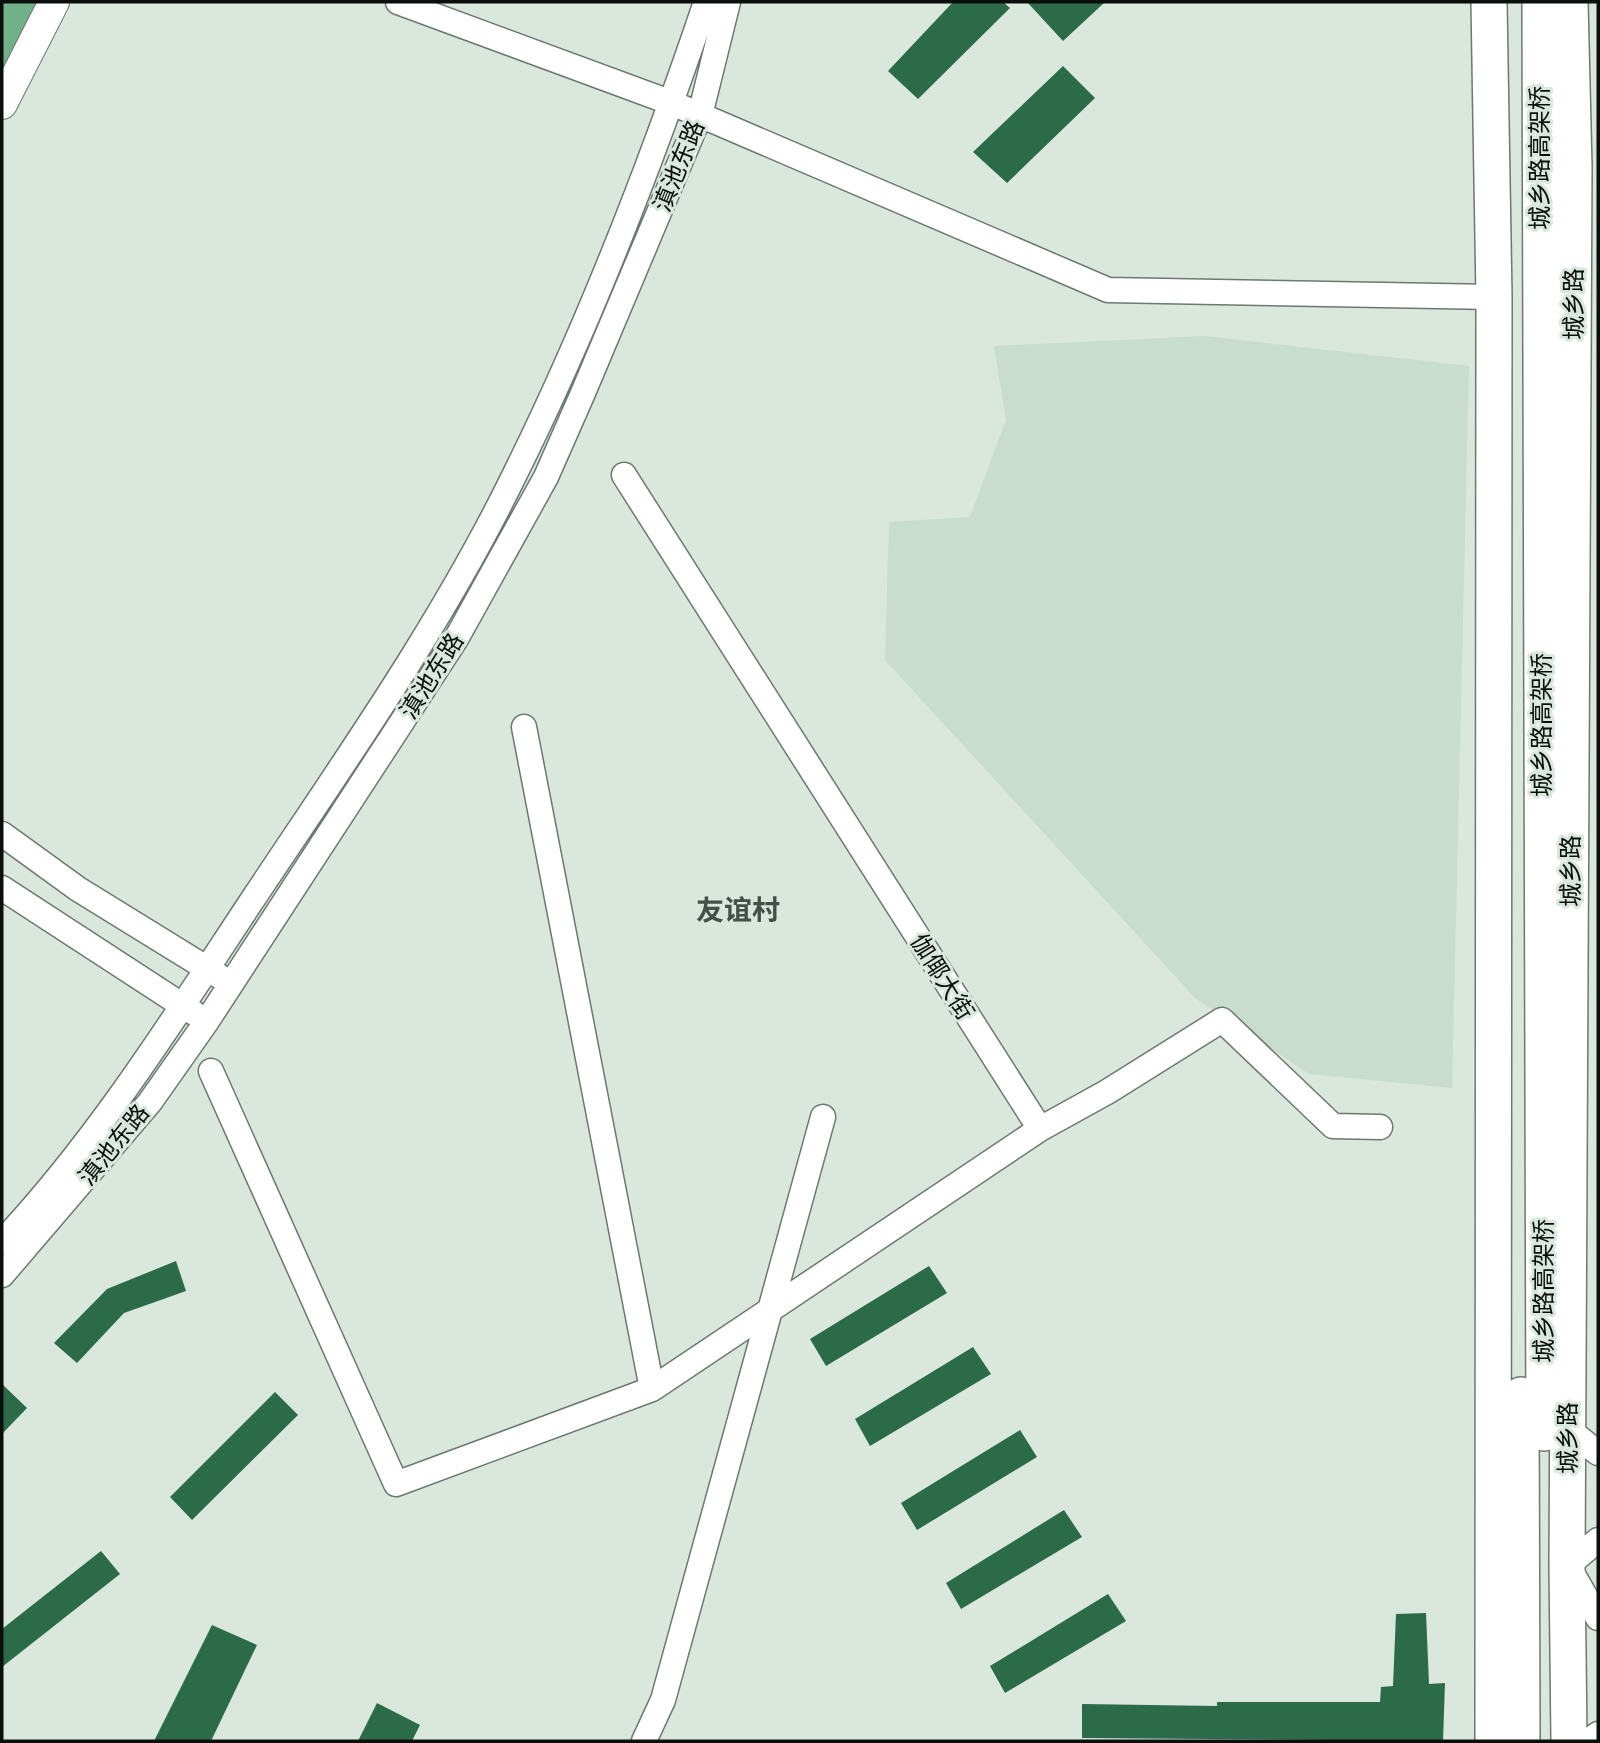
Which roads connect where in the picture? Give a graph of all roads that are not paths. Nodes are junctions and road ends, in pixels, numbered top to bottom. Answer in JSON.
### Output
{"nodes":[{"id":1,"x":54,"y":2,"type":"edge"},
{"id":2,"x":398,"y":2,"type":"edge"},
{"id":3,"x":706,"y":2,"type":"edge"},
{"id":4,"x":728,"y":2,"type":"edge"},
{"id":5,"x":1489,"y":2,"type":"edge"},
{"id":6,"x":1520,"y":2,"type":"edge"},
{"id":7,"x":1540,"y":2,"type":"edge"},
{"id":8,"x":1570,"y":2,"type":"edge"},
{"id":9,"x":672,"y":103,"type":"junction"},
{"id":10,"x":2,"y":104,"type":"edge"},
{"id":11,"x":700,"y":115,"type":"junction"},
{"id":12,"x":1586,"y":170,"type":"edge"},
{"id":13,"x":1494,"y":297,"type":"junction"},
{"id":14,"x":624,"y":475,"type":"dead end"},
{"id":15,"x":524,"y":727,"type":"dead end"},
{"id":16,"x":2,"y":834,"type":"edge"},
{"id":17,"x":2,"y":888,"type":"edge"},
{"id":18,"x":207,"y":968,"type":"junction"},
{"id":19,"x":231,"y":984,"type":"junction"},
{"id":20,"x":182,"y":1006,"type":"junction"},
{"id":21,"x":207,"y":1021,"type":"junction"},
{"id":22,"x":211,"y":1071,"type":"dead end"},
{"id":23,"x":823,"y":1117,"type":"dead end"},
{"id":24,"x":1380,"y":1127,"type":"dead end"},
{"id":25,"x":1040,"y":1129,"type":"junction"},
{"id":26,"x":2,"y":1242,"type":"edge"},
{"id":27,"x":2,"y":1275,"type":"edge"},
{"id":28,"x":652,"y":1389,"type":"junction"},
{"id":29,"x":1569,"y":1430,"type":"junction"},
{"id":30,"x":1598,"y":1454,"type":"edge"},
{"id":31,"x":1598,"y":1540,"type":"edge"},
{"id":32,"x":1583,"y":1572,"type":"edge"},
{"id":33,"x":1598,"y":1618,"type":"edge"},
{"id":34,"x":1598,"y":1734,"type":"edge"},
{"id":35,"x":644,"y":1741,"type":"edge"},
{"id":36,"x":1493,"y":1741,"type":"edge"},
{"id":37,"x":1522,"y":1741,"type":"edge"},
{"id":38,"x":1545,"y":1741,"type":"edge"},
{"id":39,"x":1569,"y":1741,"type":"edge"},
{"id":40,"x":1588,"y":1741,"type":"edge"}],
"edges":[{"from":1,"to":10,"type":"main road"},
{"from":2,"to":9,"type":"street"},
{"from":3,"to":9,"type":"street","name":"滇池东路"},
{"from":4,"to":11,"type":"street","name":"滇池东路"},
{"from":5,"to":13,"type":"highway"},
{"from":6,"to":37,"type":"highway","name":"城乡路高架桥"},
{"from":7,"to":38,"type":"highway","name":"城乡路高架桥"},
{"from":8,"to":12,"type":"highway","name":"城乡路"},
{"from":9,"to":11,"type":"street"},
{"from":9,"to":18,"type":"street","name":"滇池东路"},
{"from":11,"to":13,"type":"street"},
{"from":11,"to":19,"type":"street","name":"滇池东路"},
{"from":12,"to":29,"type":"highway","name":"城乡路"},
{"from":13,"to":36,"type":"highway"},
{"from":14,"to":25,"type":"street","name":"伽倻大街"},
{"from":15,"to":28,"type":"street"},
{"from":16,"to":18,"type":"street"},
{"from":17,"to":20,"type":"street"},
{"from":18,"to":19,"type":"street"},
{"from":18,"to":20,"type":"street","name":"滇池东路"},
{"from":19,"to":21,"type":"street","name":"滇池东路"},
{"from":20,"to":21,"type":"street"},
{"from":20,"to":26,"type":"street","name":"滇池东路"},
{"from":21,"to":27,"type":"street","name":"滇池东路"},
{"from":22,"to":28,"type":"street"},
{"from":23,"to":35,"type":"street"},
{"from":24,"to":25,"type":"street"},
{"from":25,"to":28,"type":"street"},
{"from":29,"to":30,"type":"street"},
{"from":29,"to":32,"type":"highway","name":"城乡路"},
{"from":31,"to":32,"type":"street"},
{"from":32,"to":33,"type":"street"},
{"from":32,"to":39,"type":"highway","name":"城乡路"},
{"from":34,"to":40,"type":"street"}]}
